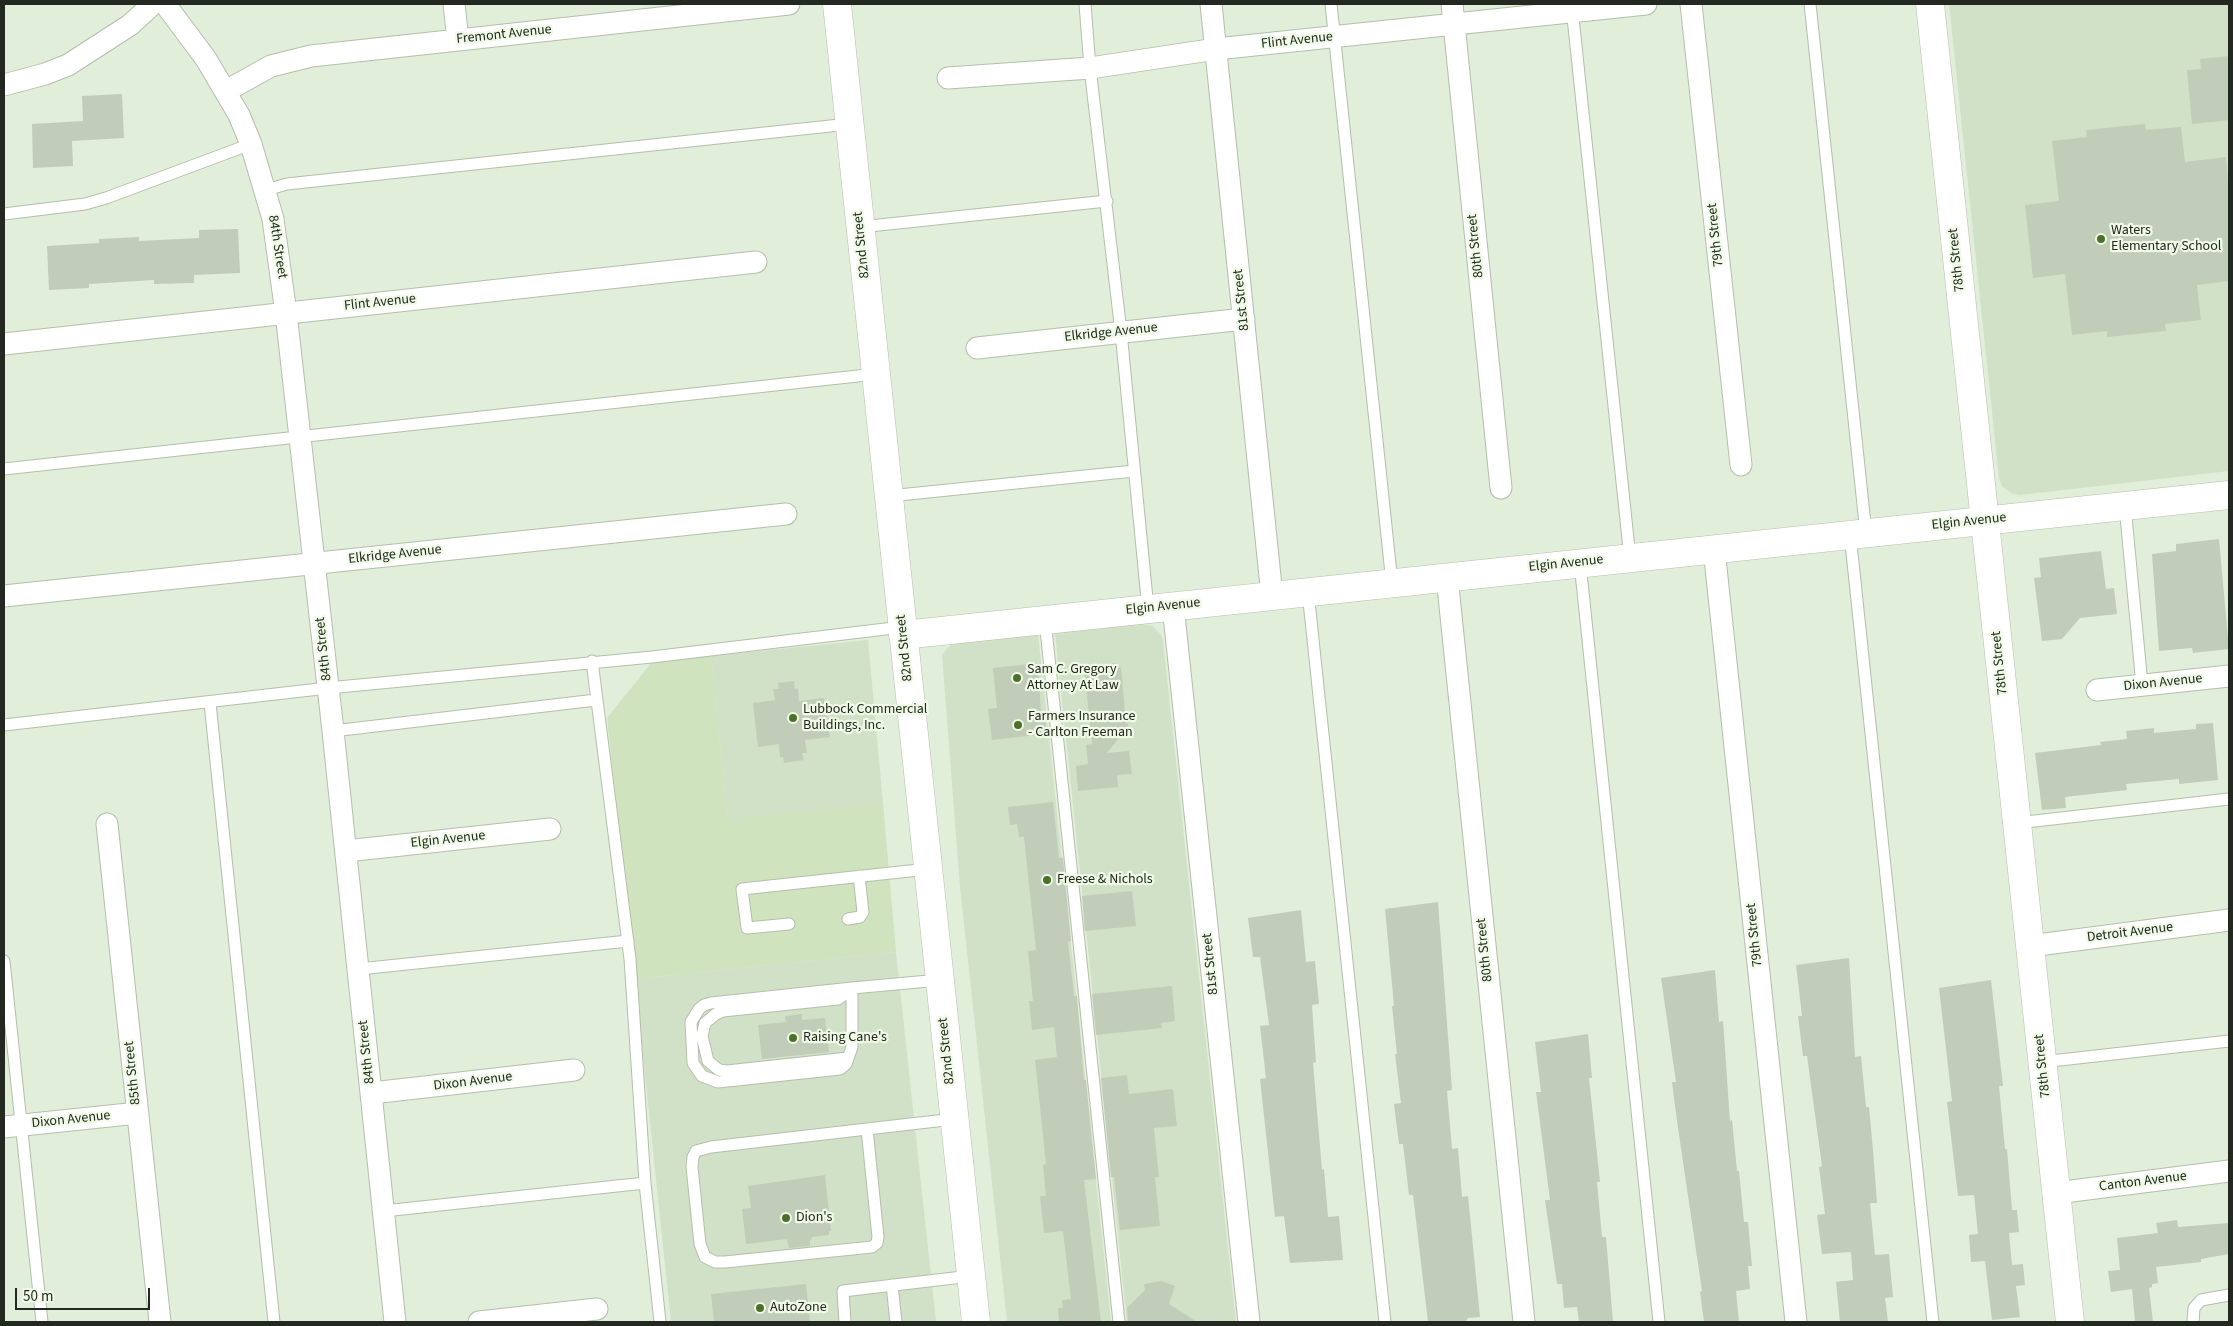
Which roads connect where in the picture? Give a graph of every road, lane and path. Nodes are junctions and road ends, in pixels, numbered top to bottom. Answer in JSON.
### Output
{"nodes":[{"id":1,"x":154,"y":4,"type":"edge"},
{"id":2,"x":165,"y":4,"type":"edge"},
{"id":3,"x":454,"y":4,"type":"edge"},
{"id":4,"x":788,"y":4,"type":"edge"},
{"id":5,"x":837,"y":4,"type":"edge"},
{"id":6,"x":1085,"y":4,"type":"edge"},
{"id":7,"x":1211,"y":4,"type":"edge"},
{"id":8,"x":1331,"y":4,"type":"edge"},
{"id":9,"x":1646,"y":4,"type":"edge"},
{"id":10,"x":1692,"y":4,"type":"edge"},
{"id":11,"x":1810,"y":4,"type":"edge"},
{"id":12,"x":1930,"y":4,"type":"edge"},
{"id":13,"x":1572,"y":8,"type":"edge"},
{"id":14,"x":1453,"y":14,"type":"edge"},
{"id":15,"x":1335,"y":36,"type":"junction"},
{"id":16,"x":458,"y":40,"type":"junction"},
{"id":17,"x":1216,"y":50,"type":"junction"},
{"id":18,"x":1090,"y":68,"type":"junction"},
{"id":19,"x":948,"y":78,"type":"dead end"},
{"id":20,"x":4,"y":85,"type":"edge"},
{"id":21,"x":226,"y":91,"type":"junction"},
{"id":22,"x":849,"y":124,"type":"junction"},
{"id":23,"x":251,"y":144,"type":"junction"},
{"id":24,"x":266,"y":190,"type":"junction"},
{"id":25,"x":1107,"y":201,"type":"junction"},
{"id":26,"x":4,"y":214,"type":"edge"},
{"id":27,"x":860,"y":227,"type":"junction"},
{"id":28,"x":756,"y":262,"type":"dead end"},
{"id":29,"x":286,"y":313,"type":"junction"},
{"id":30,"x":1244,"y":319,"type":"junction"},
{"id":31,"x":1121,"y":332,"type":"junction"},
{"id":32,"x":4,"y":344,"type":"edge"},
{"id":33,"x":977,"y":348,"type":"dead end"},
{"id":34,"x":876,"y":374,"type":"junction"},
{"id":35,"x":300,"y":437,"type":"junction"},
{"id":36,"x":1741,"y":466,"type":"dead end"},
{"id":37,"x":4,"y":469,"type":"edge"},
{"id":38,"x":1134,"y":471,"type":"junction"},
{"id":39,"x":1501,"y":488,"type":"dead end"},
{"id":40,"x":2229,"y":495,"type":"edge"},
{"id":41,"x":889,"y":496,"type":"junction"},
{"id":42,"x":2125,"y":506,"type":"junction"},
{"id":43,"x":786,"y":514,"type":"dead end"},
{"id":44,"x":1985,"y":520,"type":"junction"},
{"id":45,"x":1858,"y":534,"type":"junction"},
{"id":46,"x":1714,"y":549,"type":"junction"},
{"id":47,"x":1630,"y":558,"type":"junction"},
{"id":48,"x":1580,"y":563,"type":"junction"},
{"id":49,"x":314,"y":564,"type":"junction"},
{"id":50,"x":1447,"y":577,"type":"junction"},
{"id":51,"x":1392,"y":583,"type":"junction"},
{"id":52,"x":1308,"y":592,"type":"junction"},
{"id":53,"x":4,"y":596,"type":"edge"},
{"id":54,"x":1272,"y":596,"type":"junction"},
{"id":55,"x":1161,"y":608,"type":"junction"},
{"id":56,"x":1045,"y":620,"type":"junction"},
{"id":57,"x":903,"y":631,"type":"junction"},
{"id":58,"x":592,"y":661,"type":"junction"},
{"id":59,"x":2229,"y":676,"type":"edge"},
{"id":60,"x":2142,"y":685,"type":"junction"},
{"id":61,"x":328,"y":688,"type":"junction"},
{"id":62,"x":2097,"y":690,"type":"dead end"},
{"id":63,"x":596,"y":700,"type":"junction"},
{"id":64,"x":210,"y":703,"type":"junction"},
{"id":65,"x":4,"y":725,"type":"edge"},
{"id":66,"x":333,"y":731,"type":"junction"},
{"id":67,"x":2229,"y":799,"type":"edge"},
{"id":68,"x":2017,"y":822,"type":"junction"},
{"id":69,"x":107,"y":824,"type":"dead end"},
{"id":70,"x":550,"y":829,"type":"dead end"},
{"id":71,"x":346,"y":850,"type":"junction"},
{"id":72,"x":928,"y":868,"type":"junction"},
{"id":73,"x":859,"y":876,"type":"junction"},
{"id":74,"x":848,"y":919,"type":"dead end"},
{"id":75,"x":2229,"y":920,"type":"edge"},
{"id":76,"x":789,"y":924,"type":"dead end"},
{"id":77,"x":628,"y":941,"type":"junction"},
{"id":78,"x":2030,"y":946,"type":"junction"},
{"id":79,"x":4,"y":962,"type":"edge"},
{"id":80,"x":359,"y":969,"type":"junction"},
{"id":81,"x":940,"y":980,"type":"junction"},
{"id":82,"x":852,"y":988,"type":"junction"},
{"id":83,"x":2229,"y":1041,"type":"edge"},
{"id":84,"x":2042,"y":1062,"type":"junction"},
{"id":85,"x":574,"y":1070,"type":"dead end"},
{"id":86,"x":372,"y":1093,"type":"junction"},
{"id":87,"x":138,"y":1113,"type":"junction"},
{"id":88,"x":954,"y":1118,"type":"junction"},
{"id":89,"x":13,"y":1126,"type":"edge"},
{"id":90,"x":867,"y":1129,"type":"junction"},
{"id":91,"x":2229,"y":1171,"type":"edge"},
{"id":92,"x":644,"y":1183,"type":"junction"},
{"id":93,"x":2056,"y":1193,"type":"junction"},
{"id":94,"x":384,"y":1211,"type":"junction"},
{"id":95,"x":971,"y":1276,"type":"junction"},
{"id":96,"x":892,"y":1285,"type":"junction"},
{"id":97,"x":2229,"y":1294,"type":"edge"},
{"id":98,"x":598,"y":1310,"type":"dead end"},
{"id":99,"x":42,"y":1322,"type":"edge"},
{"id":100,"x":160,"y":1322,"type":"edge"},
{"id":101,"x":274,"y":1322,"type":"edge"},
{"id":102,"x":395,"y":1322,"type":"edge"},
{"id":103,"x":479,"y":1322,"type":"edge"},
{"id":104,"x":660,"y":1322,"type":"edge"},
{"id":105,"x":845,"y":1322,"type":"edge"},
{"id":106,"x":896,"y":1322,"type":"edge"},
{"id":107,"x":976,"y":1322,"type":"edge"},
{"id":108,"x":1119,"y":1322,"type":"edge"},
{"id":109,"x":1249,"y":1322,"type":"edge"},
{"id":110,"x":1385,"y":1322,"type":"edge"},
{"id":111,"x":1524,"y":1322,"type":"edge"},
{"id":112,"x":1659,"y":1322,"type":"edge"},
{"id":113,"x":1796,"y":1322,"type":"edge"},
{"id":114,"x":1933,"y":1322,"type":"edge"},
{"id":115,"x":2070,"y":1322,"type":"edge"},
{"id":116,"x":2193,"y":1322,"type":"edge"}],
"edges":[{"from":1,"to":20,"type":"street"},
{"from":2,"to":21,"type":"street","name":"84th Street"},
{"from":3,"to":16,"type":"street"},
{"from":4,"to":16,"type":"street","name":"Fremont Avenue"},
{"from":5,"to":22,"type":"street","name":"82nd Street"},
{"from":6,"to":18,"type":"lane"},
{"from":7,"to":17,"type":"street","name":"81st Street"},
{"from":8,"to":15,"type":"lane"},
{"from":9,"to":13,"type":"street","name":"Flint Avenue"},
{"from":10,"to":36,"type":"street","name":"79th Street"},
{"from":11,"to":45,"type":"lane"},
{"from":12,"to":44,"type":"street","name":"78th Street"},
{"from":13,"to":14,"type":"street","name":"Flint Avenue"},
{"from":13,"to":47,"type":"lane"},
{"from":14,"to":15,"type":"street","name":"Flint Avenue"},
{"from":14,"to":39,"type":"street","name":"80th Street"},
{"from":15,"to":17,"type":"street","name":"Flint Avenue"},
{"from":15,"to":51,"type":"lane"},
{"from":16,"to":21,"type":"street","name":"Fremont Avenue"},
{"from":17,"to":18,"type":"street","name":"Flint Avenue"},
{"from":17,"to":30,"type":"street","name":"81st Street"},
{"from":18,"to":19,"type":"street","name":"Flint Avenue"},
{"from":18,"to":25,"type":"lane"},
{"from":21,"to":23,"type":"street","name":"84th Street"},
{"from":22,"to":24,"type":"lane"},
{"from":22,"to":27,"type":"street","name":"82nd Street"},
{"from":23,"to":24,"type":"street","name":"84th Street"},
{"from":23,"to":26,"type":"lane"},
{"from":24,"to":29,"type":"street","name":"84th Street"},
{"from":25,"to":27,"type":"lane"},
{"from":25,"to":31,"type":"lane"},
{"from":27,"to":34,"type":"street","name":"82nd Street"},
{"from":28,"to":29,"type":"street","name":"Flint Avenue"},
{"from":29,"to":32,"type":"street","name":"Flint Avenue"},
{"from":29,"to":35,"type":"street","name":"84th Street"},
{"from":30,"to":31,"type":"street","name":"Elkridge Avenue"},
{"from":30,"to":54,"type":"street","name":"81st Street"},
{"from":31,"to":33,"type":"street","name":"Elkridge Avenue"},
{"from":31,"to":38,"type":"lane"},
{"from":34,"to":35,"type":"lane"},
{"from":34,"to":41,"type":"street","name":"82nd Street"},
{"from":35,"to":37,"type":"lane"},
{"from":35,"to":49,"type":"street","name":"84th Street"},
{"from":38,"to":41,"type":"lane"},
{"from":38,"to":55,"type":"lane"},
{"from":40,"to":42,"type":"street","name":"Elgin Avenue"},
{"from":41,"to":57,"type":"street","name":"82nd Street"},
{"from":42,"to":44,"type":"street","name":"Elgin Avenue"},
{"from":42,"to":60,"type":"lane"},
{"from":43,"to":49,"type":"street","name":"Elkridge Avenue"},
{"from":44,"to":45,"type":"street","name":"Elgin Avenue"},
{"from":44,"to":68,"type":"street","name":"78th Street"},
{"from":45,"to":46,"type":"street","name":"Elgin Avenue"},
{"from":45,"to":114,"type":"lane"},
{"from":46,"to":47,"type":"street","name":"Elgin Avenue"},
{"from":46,"to":113,"type":"street","name":"79th Street"},
{"from":47,"to":48,"type":"street","name":"Elgin Avenue"},
{"from":48,"to":50,"type":"street","name":"Elgin Avenue"},
{"from":48,"to":112,"type":"lane"},
{"from":49,"to":53,"type":"street","name":"Elkridge Avenue"},
{"from":49,"to":61,"type":"street","name":"84th Street"},
{"from":50,"to":51,"type":"street","name":"Elgin Avenue"},
{"from":50,"to":111,"type":"street","name":"80th Street"},
{"from":51,"to":52,"type":"street","name":"Elgin Avenue"},
{"from":52,"to":54,"type":"street","name":"Elgin Avenue"},
{"from":52,"to":110,"type":"lane"},
{"from":54,"to":55,"type":"street","name":"Elgin Avenue"},
{"from":55,"to":56,"type":"street","name":"Elgin Avenue"},
{"from":55,"to":109,"type":"street","name":"81st Street"},
{"from":56,"to":57,"type":"street","name":"Elgin Avenue"},
{"from":56,"to":108,"type":"lane"},
{"from":57,"to":58,"type":"lane"},
{"from":57,"to":72,"type":"street","name":"82nd Street"},
{"from":58,"to":61,"type":"lane"},
{"from":58,"to":63,"type":"lane"},
{"from":59,"to":60,"type":"street","name":"Dixon Avenue"},
{"from":60,"to":62,"type":"street","name":"Dixon Avenue"},
{"from":61,"to":64,"type":"lane"},
{"from":61,"to":66,"type":"street","name":"84th Street"},
{"from":63,"to":66,"type":"lane"},
{"from":63,"to":77,"type":"lane"},
{"from":64,"to":65,"type":"lane"},
{"from":64,"to":101,"type":"lane"},
{"from":66,"to":71,"type":"street","name":"84th Street"},
{"from":67,"to":68,"type":"lane"},
{"from":68,"to":78,"type":"street","name":"78th Street"},
{"from":69,"to":87,"type":"street","name":"85th Street"},
{"from":70,"to":71,"type":"street","name":"Elgin Avenue"},
{"from":71,"to":80,"type":"street","name":"84th Street"},
{"from":72,"to":73,"type":"lane"},
{"from":72,"to":81,"type":"street","name":"82nd Street"},
{"from":73,"to":74,"type":"lane"},
{"from":73,"to":76,"type":"lane"},
{"from":75,"to":78,"type":"street","name":"Detroit Avenue"},
{"from":77,"to":80,"type":"lane"},
{"from":77,"to":92,"type":"lane"},
{"from":78,"to":84,"type":"street","name":"78th Street"},
{"from":79,"to":89,"type":"lane"},
{"from":80,"to":86,"type":"street","name":"84th Street"},
{"from":81,"to":82,"type":"lane"},
{"from":81,"to":88,"type":"street","name":"82nd Street"},
{"from":82,"to":82,"type":"lane"},
{"from":83,"to":84,"type":"lane"},
{"from":84,"to":93,"type":"street","name":"78th Street"},
{"from":85,"to":86,"type":"street","name":"Dixon Avenue"},
{"from":86,"to":94,"type":"street","name":"84th Street"},
{"from":87,"to":89,"type":"street","name":"Dixon Avenue"},
{"from":87,"to":100,"type":"street","name":"85th Street"},
{"from":88,"to":90,"type":"lane"},
{"from":88,"to":95,"type":"street","name":"82nd Street"},
{"from":89,"to":99,"type":"lane"},
{"from":90,"to":90,"type":"lane"},
{"from":91,"to":93,"type":"street","name":"Canton Avenue"},
{"from":92,"to":94,"type":"lane"},
{"from":92,"to":104,"type":"lane"},
{"from":93,"to":115,"type":"street","name":"78th Street"},
{"from":94,"to":102,"type":"street","name":"84th Street"},
{"from":95,"to":96,"type":"lane"},
{"from":95,"to":107,"type":"street","name":"82nd Street"},
{"from":96,"to":105,"type":"lane"},
{"from":96,"to":106,"type":"lane"},
{"from":97,"to":116,"type":"lane"},
{"from":98,"to":103,"type":"street"}]}
